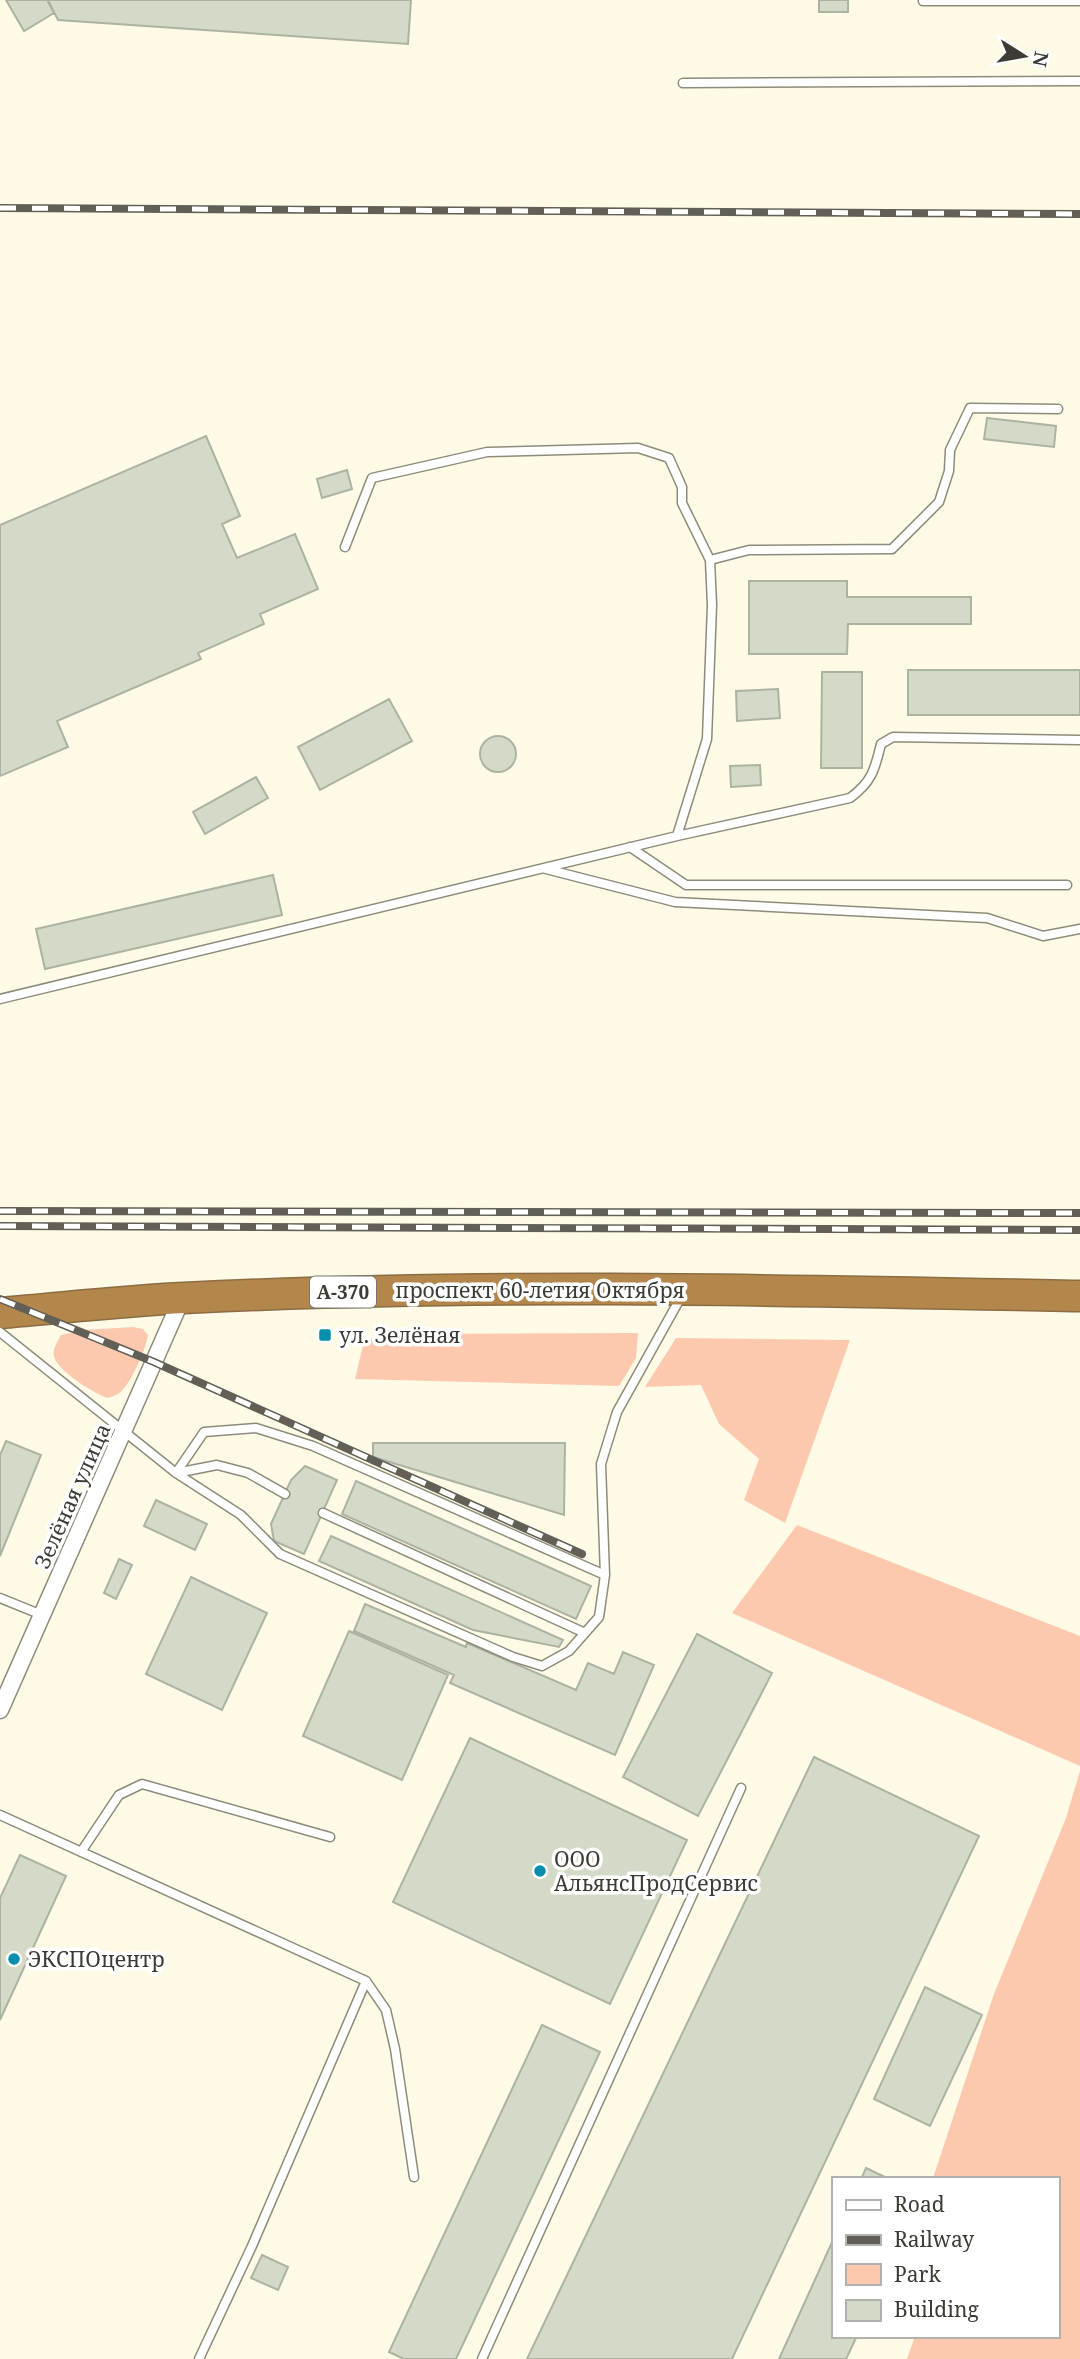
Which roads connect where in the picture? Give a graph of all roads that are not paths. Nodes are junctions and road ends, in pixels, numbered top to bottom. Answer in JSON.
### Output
{"nodes":[{"id":1,"x":923,"y":1,"type":"edge"},
{"id":2,"x":1080,"y":1,"type":"edge"},
{"id":3,"x":1080,"y":81,"type":"edge"},
{"id":4,"x":683,"y":83,"type":"dead end"},
{"id":5,"x":1058,"y":409,"type":"dead end"},
{"id":6,"x":345,"y":547,"type":"dead end"},
{"id":7,"x":710,"y":559,"type":"junction"},
{"id":8,"x":1080,"y":740,"type":"edge"},
{"id":9,"x":677,"y":836,"type":"junction"},
{"id":10,"x":630,"y":847,"type":"junction"},
{"id":11,"x":543,"y":868,"type":"junction"},
{"id":12,"x":1067,"y":885,"type":"dead end"},
{"id":13,"x":1080,"y":929,"type":"edge"},
{"id":14,"x":0,"y":999,"type":"edge"},
{"id":15,"x":686,"y":1289,"type":"junction"},
{"id":16,"x":1080,"y":1296,"type":"edge"},
{"id":17,"x":182,"y":1298,"type":"junction"},
{"id":18,"x":0,"y":1313,"type":"edge"},
{"id":19,"x":0,"y":1332,"type":"edge"},
{"id":20,"x":124,"y":1432,"type":"junction"},
{"id":21,"x":176,"y":1473,"type":"junction"},
{"id":22,"x":285,"y":1494,"type":"dead end"},
{"id":23,"x":323,"y":1513,"type":"dead end"},
{"id":24,"x":605,"y":1575,"type":"junction"},
{"id":25,"x":0,"y":1598,"type":"edge"},
{"id":26,"x":42,"y":1615,"type":"junction"},
{"id":27,"x":585,"y":1633,"type":"junction"},
{"id":28,"x":0,"y":1710,"type":"edge"},
{"id":29,"x":741,"y":1788,"type":"dead end"},
{"id":30,"x":0,"y":1815,"type":"edge"},
{"id":31,"x":330,"y":1837,"type":"dead end"},
{"id":32,"x":81,"y":1852,"type":"junction"},
{"id":33,"x":366,"y":1981,"type":"junction"},
{"id":34,"x":414,"y":2177,"type":"dead end"},
{"id":35,"x":199,"y":2359,"type":"edge"},
{"id":36,"x":482,"y":2359,"type":"edge"}],
"edges":[{"from":1,"to":2,"type":"lane"},
{"from":3,"to":4,"type":"lane"},
{"from":5,"to":7,"type":"lane"},
{"from":6,"to":7,"type":"lane"},
{"from":7,"to":9,"type":"lane"},
{"from":8,"to":9,"type":"lane"},
{"from":9,"to":10,"type":"lane"},
{"from":10,"to":11,"type":"lane"},
{"from":10,"to":12,"type":"lane"},
{"from":11,"to":13,"type":"lane"},
{"from":11,"to":14,"type":"lane"},
{"from":15,"to":16,"type":"highway","name":"проспект 60-летия Октября","number":"А-370"},
{"from":15,"to":17,"type":"highway","name":"проспект 60-летия Октября","number":"А-370"},
{"from":15,"to":24,"type":"lane"},
{"from":17,"to":18,"type":"highway","name":"проспект 60-летия Октября","number":"А-370"},
{"from":17,"to":20,"type":"street","name":"Зелёная улица"},
{"from":19,"to":20,"type":"lane"},
{"from":20,"to":21,"type":"lane"},
{"from":20,"to":26,"type":"street","name":"Зелёная улица"},
{"from":21,"to":22,"type":"lane"},
{"from":21,"to":24,"type":"lane"},
{"from":21,"to":27,"type":"lane"},
{"from":23,"to":27,"type":"lane"},
{"from":24,"to":27,"type":"lane"},
{"from":25,"to":26,"type":"lane"},
{"from":26,"to":28,"type":"street","name":"Зелёная улица"},
{"from":29,"to":36,"type":"lane"},
{"from":30,"to":32,"type":"lane"},
{"from":31,"to":32,"type":"lane"},
{"from":32,"to":33,"type":"lane"},
{"from":33,"to":34,"type":"lane"},
{"from":33,"to":35,"type":"lane"}]}
